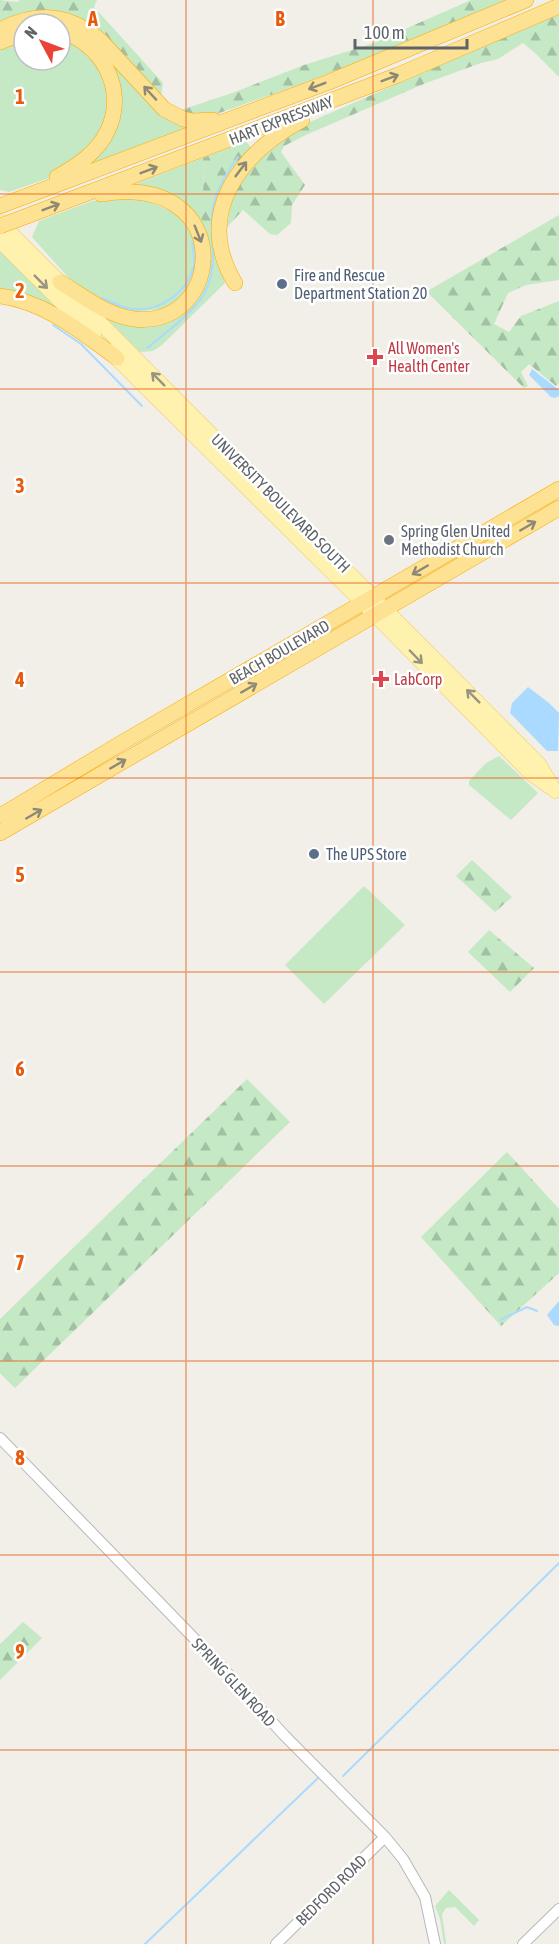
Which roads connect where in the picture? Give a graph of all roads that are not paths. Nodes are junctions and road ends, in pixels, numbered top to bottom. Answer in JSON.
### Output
{"nodes":[{"id":1,"x":526,"y":0,"type":"edge"},
{"id":2,"x":559,"y":6,"type":"edge"},
{"id":3,"x":0,"y":30,"type":"edge"},
{"id":4,"x":72,"y":36,"type":"edge"},
{"id":5,"x":362,"y":88,"type":"junction"},
{"id":6,"x":260,"y":108,"type":"junction"},
{"id":7,"x":74,"y":198,"type":"junction"},
{"id":8,"x":6,"y":204,"type":"edge"},
{"id":9,"x":0,"y":224,"type":"edge"},
{"id":10,"x":0,"y":241,"type":"edge"},
{"id":11,"x":60,"y":282,"type":"junction"},
{"id":12,"x":235,"y":283,"type":"dead end"},
{"id":13,"x":0,"y":296,"type":"edge"},
{"id":14,"x":117,"y":358,"type":"junction"},
{"id":15,"x":559,"y":489,"type":"edge"},
{"id":16,"x":559,"y":508,"type":"edge"},
{"id":17,"x":369,"y":600,"type":"junction"},
{"id":18,"x":381,"y":612,"type":"junction"},
{"id":19,"x":557,"y":792,"type":"edge"},
{"id":20,"x":0,"y":816,"type":"edge"},
{"id":21,"x":0,"y":833,"type":"edge"},
{"id":22,"x":0,"y":1438,"type":"edge"},
{"id":23,"x":385,"y":1837,"type":"junction"},
{"id":24,"x":559,"y":1909,"type":"edge"},
{"id":25,"x":276,"y":1944,"type":"edge"},
{"id":26,"x":435,"y":1944,"type":"edge"},
{"id":27,"x":523,"y":1944,"type":"edge"}],
"edges":[{"from":1,"to":6,"type":"highway","name":"HART EXPRESSWAY","one_way":true},
{"from":5,"to":2,"type":"highway","name":"HART EXPRESSWAY","one_way":true},
{"from":6,"to":3,"type":"highway","one_way":true},
{"from":4,"to":8,"type":"highway"},
{"from":7,"to":5,"type":"highway","name":"HART EXPRESSWAY","one_way":true},
{"from":12,"to":5,"type":"highway","one_way":true},
{"from":6,"to":8,"type":"highway","name":"HART EXPRESSWAY"},
{"from":9,"to":7,"type":"highway","name":"HART EXPRESSWAY","one_way":true,"bridge":true},
{"from":7,"to":11,"type":"highway","one_way":true},
{"from":9,"to":11,"type":"main road","name":"UNIVERSITY BOULEVARD SOUTH"},
{"from":10,"to":14,"type":"main road","name":"UNIVERSITY BOULEVARD SOUTH","one_way":true},
{"from":17,"to":11,"type":"main road","name":"UNIVERSITY BOULEVARD SOUTH","one_way":true},
{"from":13,"to":14,"type":"highway"},
{"from":14,"to":17,"type":"main road","name":"UNIVERSITY BOULEVARD SOUTH"},
{"from":15,"to":17,"type":"highway","name":"BEACH BOULEVARD","one_way":true},
{"from":18,"to":16,"type":"highway","name":"BEACH BOULEVARD","one_way":true},
{"from":17,"to":18,"type":"main road","name":"UNIVERSITY BOULEVARD SOUTH"},
{"from":17,"to":20,"type":"highway","name":"BEACH BOULEVARD"},
{"from":18,"to":19,"type":"main road","name":"UNIVERSITY BOULEVARD SOUTH"},
{"from":21,"to":18,"type":"highway","name":"BEACH BOULEVARD","one_way":true},
{"from":22,"to":23,"type":"street","name":"SPRING GLEN ROAD"},
{"from":23,"to":25,"type":"street","name":"BEDFORD ROAD"},
{"from":23,"to":26,"type":"street","name":"SPRING GLEN ROAD"},
{"from":24,"to":27,"type":"street"}]}
